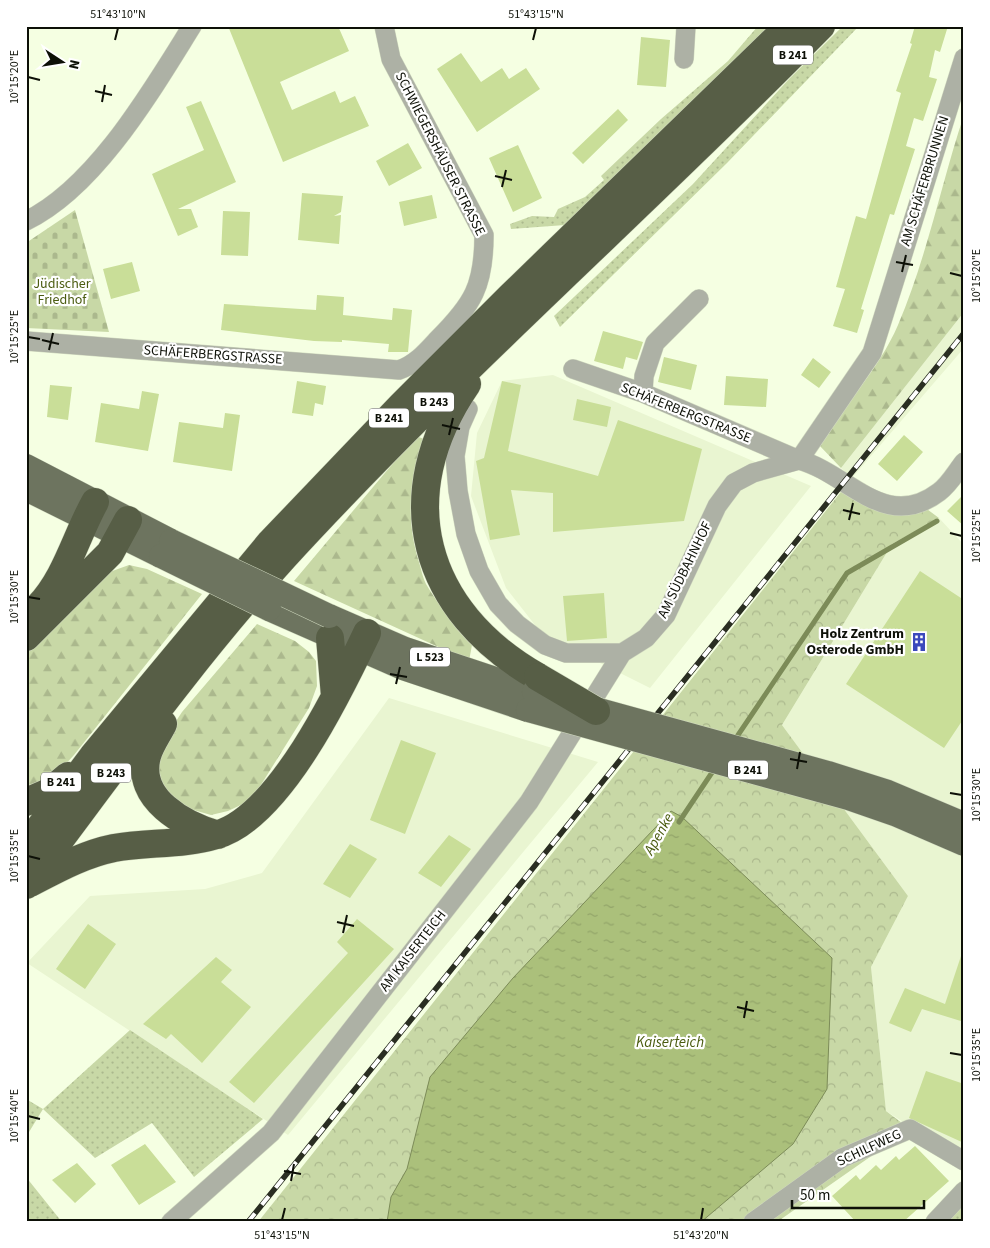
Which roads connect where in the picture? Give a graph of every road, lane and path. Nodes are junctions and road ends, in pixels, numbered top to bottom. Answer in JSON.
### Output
{"nodes":[{"id":1,"x":192,"y":26,"type":"edge"},
{"id":2,"x":384,"y":26,"type":"edge"},
{"id":3,"x":686,"y":26,"type":"edge"},
{"id":4,"x":789,"y":26,"type":"edge"},
{"id":5,"x":821,"y":26,"type":"edge"},
{"id":6,"x":964,"y":58,"type":"edge"},
{"id":7,"x":684,"y":59,"type":"dead end"},
{"id":8,"x":26,"y":221,"type":"edge"},
{"id":9,"x":549,"y":273,"type":"junction"},
{"id":10,"x":699,"y":299,"type":"dead end"},
{"id":11,"x":515,"y":307,"type":"junction"},
{"id":12,"x":497,"y":339,"type":"junction"},
{"id":13,"x":26,"y":341,"type":"edge"},
{"id":14,"x":573,"y":369,"type":"dead end"},
{"id":15,"x":399,"y":370,"type":"joint"},
{"id":16,"x":643,"y":393,"type":"junction"},
{"id":17,"x":468,"y":409,"type":"dead end"},
{"id":18,"x":799,"y":460,"type":"junction"},
{"id":19,"x":964,"y":462,"type":"edge"},
{"id":20,"x":26,"y":466,"type":"edge"},
{"id":21,"x":26,"y":489,"type":"edge"},
{"id":22,"x":90,"y":510,"type":"junction"},
{"id":23,"x":124,"y":528,"type":"junction"},
{"id":24,"x":26,"y":620,"type":"edge"},
{"id":25,"x":325,"y":628,"type":"junction"},
{"id":26,"x":26,"y":637,"type":"edge"},
{"id":27,"x":363,"y":642,"type":"junction"},
{"id":28,"x":622,"y":654,"type":"junction"},
{"id":29,"x":194,"y":663,"type":"junction"},
{"id":30,"x":533,"y":693,"type":"junction"},
{"id":31,"x":335,"y":697,"type":"junction"},
{"id":32,"x":596,"y":711,"type":"joint"},
{"id":33,"x":93,"y":756,"type":"junction"},
{"id":34,"x":26,"y":802,"type":"edge"},
{"id":35,"x":964,"y":824,"type":"edge"},
{"id":36,"x":218,"y":835,"type":"junction"},
{"id":37,"x":964,"y":844,"type":"edge"},
{"id":38,"x":26,"y":846,"type":"edge"},
{"id":39,"x":26,"y":884,"type":"edge"},
{"id":40,"x":964,"y":1161,"type":"edge"},
{"id":41,"x":964,"y":1191,"type":"edge"},
{"id":42,"x":171,"y":1222,"type":"edge"},
{"id":43,"x":753,"y":1222,"type":"edge"},
{"id":44,"x":935,"y":1222,"type":"edge"}],
"edges":[{"from":1,"to":8,"type":"street"},
{"from":2,"to":15,"type":"street","name":"SCHWIEGERSHÄUSER STRASSE"},
{"from":3,"to":7,"type":"street"},
{"from":4,"to":9,"type":"highway","number":"B 241"},
{"from":5,"to":9,"type":"highway","number":"B 241"},
{"from":6,"to":18,"type":"street","name":"AM SCHÄFERBRUNNEN"},
{"from":9,"to":11,"type":"highway","number":"B 241"},
{"from":10,"to":16,"type":"street"},
{"from":11,"to":12,"type":"highway","number":"B 241"},
{"from":11,"to":33,"type":"highway","number":"B 241"},
{"from":12,"to":29,"type":"highway","number":"B 243"},
{"from":12,"to":30,"type":"highway","number":"B 241"},
{"from":13,"to":15,"type":"street","name":"SCHÄFERBERGSTRASSE"},
{"from":14,"to":16,"type":"street","name":"SCHÄFERBERGSTRASSE"},
{"from":16,"to":18,"type":"street","name":"SCHÄFERBERGSTRASSE"},
{"from":17,"to":28,"type":"street"},
{"from":18,"to":19,"type":"street"},
{"from":18,"to":28,"type":"street","name":"AM SÜDBAHNHOF"},
{"from":20,"to":22,"type":"main road"},
{"from":21,"to":22,"type":"main road"},
{"from":22,"to":23,"type":"main road"},
{"from":22,"to":24,"type":"highway"},
{"from":23,"to":25,"type":"main road","bridge":true},
{"from":23,"to":26,"type":"highway"},
{"from":25,"to":27,"type":"main road"},
{"from":25,"to":31,"type":"highway"},
{"from":27,"to":30,"type":"main road","number":"B 241"},
{"from":27,"to":31,"type":"highway"},
{"from":28,"to":42,"type":"street","name":"AM KAISERTEICH"},
{"from":29,"to":36,"type":"highway"},
{"from":29,"to":39,"type":"highway","number":"B 243"},
{"from":30,"to":32,"type":"highway","number":"B 241","bridge":true},
{"from":30,"to":37,"type":"main road","number":"B 241","bridge":true},
{"from":31,"to":36,"type":"highway"},
{"from":32,"to":35,"type":"main road","number":"B 241","bridge":true},
{"from":33,"to":34,"type":"highway","number":"B 241"},
{"from":33,"to":38,"type":"highway","number":"B 243"},
{"from":36,"to":39,"type":"highway"},
{"from":40,"to":43,"type":"street","name":"SCHILFWEG"},
{"from":41,"to":44,"type":"street"}]}
